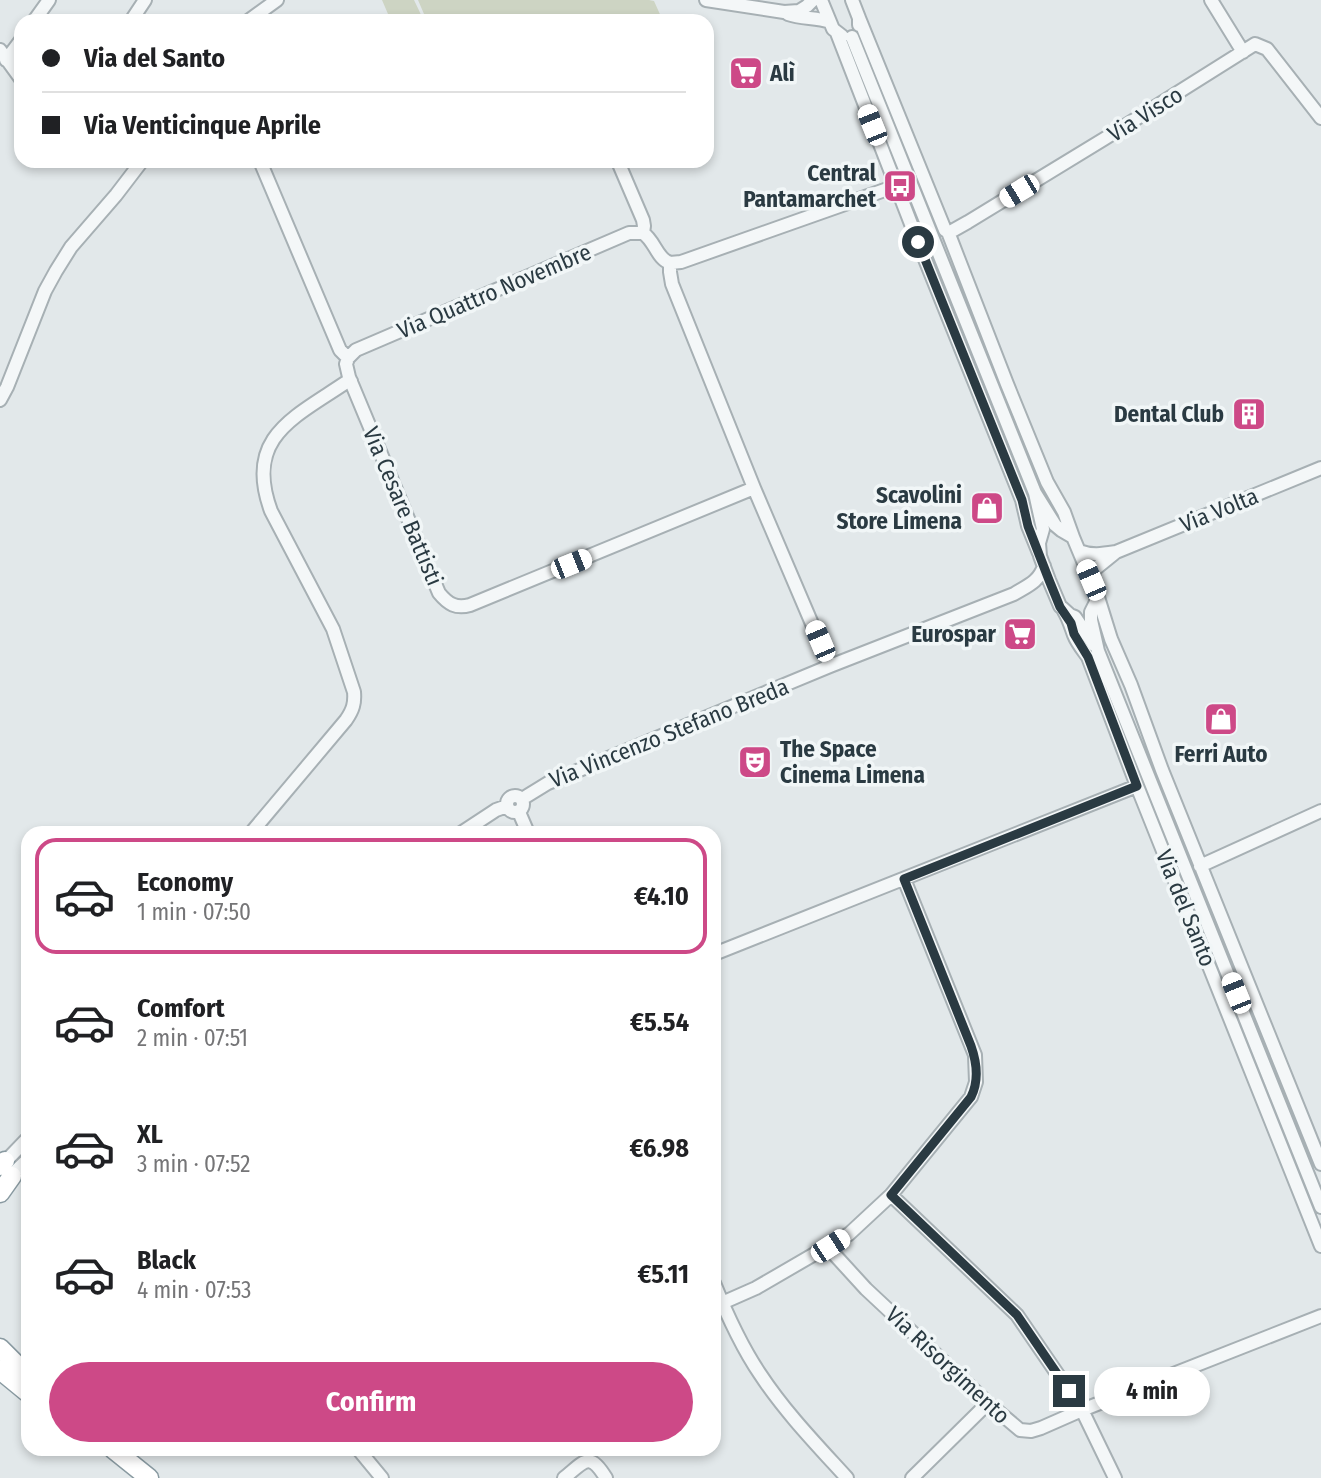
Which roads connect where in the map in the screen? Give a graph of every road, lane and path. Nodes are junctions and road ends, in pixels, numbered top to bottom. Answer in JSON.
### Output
{"nodes":[{"id":1,"x":277,"y":0,"type":"edge"},
{"id":2,"x":813,"y":0,"type":"edge"},
{"id":3,"x":821,"y":0,"type":"edge"},
{"id":4,"x":852,"y":0,"type":"edge"},
{"id":5,"x":1211,"y":0,"type":"edge"},
{"id":6,"x":713,"y":1,"type":"edge"},
{"id":7,"x":784,"y":12,"type":"junction"},
{"id":8,"x":258,"y":14,"type":"edge"},
{"id":9,"x":859,"y":18,"type":"junction"},
{"id":10,"x":834,"y":28,"type":"junction"},
{"id":11,"x":852,"y":37,"type":"junction"},
{"id":12,"x":1243,"y":52,"type":"junction"},
{"id":13,"x":3,"y":55,"type":"edge"},
{"id":14,"x":14,"y":70,"type":"edge"},
{"id":15,"x":874,"y":90,"type":"junction"},
{"id":16,"x":860,"y":96,"type":"junction"},
{"id":17,"x":1321,"y":118,"type":"edge"},
{"id":18,"x":137,"y":168,"type":"edge"},
{"id":19,"x":263,"y":168,"type":"edge"},
{"id":20,"x":621,"y":168,"type":"edge"},
{"id":21,"x":896,"y":187,"type":"junction"},
{"id":22,"x":948,"y":232,"type":"junction"},
{"id":23,"x":643,"y":233,"type":"junction"},
{"id":24,"x":670,"y":263,"type":"junction"},
{"id":25,"x":944,"y":268,"type":"junction"},
{"id":26,"x":930,"y":273,"type":"junction"},
{"id":27,"x":348,"y":358,"type":"junction"},
{"id":28,"x":351,"y":381,"type":"junction"},
{"id":29,"x":0,"y":400,"type":"edge"},
{"id":30,"x":1321,"y":468,"type":"edge"},
{"id":31,"x":754,"y":488,"type":"junction"},
{"id":32,"x":1035,"y":493,"type":"junction"},
{"id":33,"x":1061,"y":530,"type":"junction"},
{"id":34,"x":1073,"y":537,"type":"junction"},
{"id":35,"x":1042,"y":538,"type":"junction"},
{"id":36,"x":1079,"y":551,"type":"junction"},
{"id":37,"x":1116,"y":552,"type":"junction"},
{"id":38,"x":1042,"y":561,"type":"junction"},
{"id":39,"x":1091,"y":580,"type":"junction"},
{"id":40,"x":1014,"y":594,"type":"junction"},
{"id":41,"x":1096,"y":594,"type":"junction"},
{"id":42,"x":1056,"y":598,"type":"junction"},
{"id":43,"x":1091,"y":612,"type":"junction"},
{"id":44,"x":1070,"y":614,"type":"junction"},
{"id":45,"x":1098,"y":651,"type":"junction"},
{"id":46,"x":830,"y":666,"type":"junction"},
{"id":47,"x":1156,"y":750,"type":"junction"},
{"id":48,"x":1141,"y":757,"type":"junction"},
{"id":49,"x":1137,"y":786,"type":"junction"},
{"id":50,"x":516,"y":805,"type":"junction"},
{"id":51,"x":1321,"y":811,"type":"edge"},
{"id":52,"x":257,"y":826,"type":"edge"},
{"id":53,"x":472,"y":826,"type":"edge"},
{"id":54,"x":525,"y":826,"type":"edge"},
{"id":55,"x":1200,"y":866,"type":"junction"},
{"id":56,"x":904,"y":879,"type":"junction"},
{"id":57,"x":721,"y":951,"type":"edge"},
{"id":58,"x":1250,"y":988,"type":"junction"},
{"id":59,"x":1236,"y":993,"type":"junction"},
{"id":60,"x":21,"y":1147,"type":"edge"},
{"id":61,"x":21,"y":1162,"type":"edge"},
{"id":62,"x":1321,"y":1164,"type":"edge"},
{"id":63,"x":3,"y":1171,"type":"edge"},
{"id":64,"x":0,"y":1193,"type":"edge"},
{"id":65,"x":891,"y":1195,"type":"junction"},
{"id":66,"x":1321,"y":1207,"type":"edge"},
{"id":67,"x":830,"y":1246,"type":"junction"},
{"id":68,"x":1321,"y":1246,"type":"edge"},
{"id":69,"x":722,"y":1303,"type":"joint"},
{"id":70,"x":1321,"y":1315,"type":"edge"},
{"id":71,"x":0,"y":1348,"type":"edge"},
{"id":72,"x":0,"y":1358,"type":"edge"},
{"id":73,"x":0,"y":1370,"type":"edge"},
{"id":74,"x":21,"y":1371,"type":"edge"},
{"id":75,"x":21,"y":1374,"type":"edge"},
{"id":76,"x":0,"y":1378,"type":"edge"},
{"id":77,"x":21,"y":1387,"type":"edge"},
{"id":78,"x":21,"y":1395,"type":"edge"},
{"id":79,"x":988,"y":1402,"type":"junction"},
{"id":80,"x":1082,"y":1410,"type":"junction"},
{"id":81,"x":106,"y":1456,"type":"edge"},
{"id":82,"x":122,"y":1456,"type":"edge"},
{"id":83,"x":364,"y":1456,"type":"edge"},
{"id":84,"x":133,"y":1478,"type":"edge"},
{"id":85,"x":149,"y":1478,"type":"edge"},
{"id":86,"x":382,"y":1478,"type":"edge"},
{"id":87,"x":564,"y":1478,"type":"edge"},
{"id":88,"x":606,"y":1478,"type":"edge"},
{"id":89,"x":846,"y":1478,"type":"edge"},
{"id":90,"x":912,"y":1478,"type":"edge"},
{"id":91,"x":1115,"y":1478,"type":"edge"}],
"edges":[{"from":1,"to":8,"type":"street"},
{"from":2,"to":7,"type":"street"},
{"from":3,"to":10,"type":"street"},
{"from":4,"to":9,"type":"street"},
{"from":5,"to":12,"type":"street"},
{"from":6,"to":7,"type":"street"},
{"from":7,"to":10,"type":"street"},
{"from":9,"to":11,"type":"street"},
{"from":9,"to":22,"type":"street"},
{"from":10,"to":11,"type":"street"},
{"from":10,"to":16,"type":"street"},
{"from":11,"to":15,"type":"street"},
{"from":12,"to":17,"type":"street"},
{"from":12,"to":22,"type":"street","name":"Via Visco"},
{"from":13,"to":14,"type":"street"},
{"from":15,"to":16,"type":"street"},
{"from":15,"to":25,"type":"street"},
{"from":16,"to":21,"type":"street"},
{"from":18,"to":29,"type":"street"},
{"from":19,"to":27,"type":"street","name":"Via Cesare Battisti"},
{"from":20,"to":23,"type":"street"},
{"from":21,"to":24,"type":"street"},
{"from":21,"to":26,"type":"street"},
{"from":22,"to":34,"type":"street","name":"Via del Santo"},
{"from":23,"to":24,"type":"street"},
{"from":23,"to":27,"type":"street","name":"Via Quattro Novembre"},
{"from":24,"to":31,"type":"street"},
{"from":25,"to":26,"type":"street"},
{"from":25,"to":32,"type":"street"},
{"from":26,"to":38,"type":"street"},
{"from":27,"to":28,"type":"street","name":"Via Cesare Battisti"},
{"from":28,"to":31,"type":"street","name":"Via Cesare Battisti"},
{"from":28,"to":52,"type":"street"},
{"from":30,"to":37,"type":"street","name":"Via Volta"},
{"from":31,"to":46,"type":"street"},
{"from":32,"to":33,"type":"street"},
{"from":32,"to":35,"type":"street","name":"Via del Santo"},
{"from":33,"to":34,"type":"street"},
{"from":33,"to":35,"type":"street"},
{"from":34,"to":36,"type":"street","name":"Via del Santo"},
{"from":35,"to":38,"type":"street","name":"Via del Santo"},
{"from":36,"to":37,"type":"street"},
{"from":36,"to":39,"type":"street","name":"Via del Santo"},
{"from":37,"to":39,"type":"street"},
{"from":38,"to":40,"type":"street","name":"Via Vincenzo Stefano Breda"},
{"from":38,"to":42,"type":"street","name":"Via del Santo"},
{"from":39,"to":41,"type":"street","name":"Via del Santo"},
{"from":40,"to":42,"type":"street","name":"Via Vincenzo Stefano Breda"},
{"from":40,"to":46,"type":"street","name":"Via Vincenzo Stefano Breda"},
{"from":41,"to":43,"type":"street"},
{"from":41,"to":47,"type":"street","name":"Via del Santo"},
{"from":42,"to":44,"type":"street","name":"Via del Santo"},
{"from":43,"to":44,"type":"street"},
{"from":43,"to":45,"type":"street"},
{"from":44,"to":45,"type":"street","name":"Via del Santo"},
{"from":44,"to":49,"type":"street","name":"Via del Santo"},
{"from":45,"to":48,"type":"street"},
{"from":46,"to":50,"type":"street","name":"Via Vincenzo Stefano Breda"},
{"from":47,"to":48,"type":"street"},
{"from":47,"to":55,"type":"street","name":"Via del Santo"},
{"from":48,"to":59,"type":"street"},
{"from":49,"to":56,"type":"street"},
{"from":49,"to":68,"type":"street","name":"Via del Santo"},
{"from":50,"to":53,"type":"street","name":"Via Vincenzo Stefano Breda"},
{"from":50,"to":54,"type":"street"},
{"from":51,"to":55,"type":"street"},
{"from":55,"to":58,"type":"street","name":"Via del Santo"},
{"from":56,"to":57,"type":"street"},
{"from":56,"to":65,"type":"street"},
{"from":58,"to":59,"type":"street"},
{"from":58,"to":62,"type":"street","name":"Via del Santo"},
{"from":59,"to":66,"type":"street"},
{"from":60,"to":63,"type":"street"},
{"from":61,"to":63,"type":"street"},
{"from":63,"to":64,"type":"highway"},
{"from":65,"to":67,"type":"street"},
{"from":65,"to":80,"type":"street"},
{"from":67,"to":69,"type":"street"},
{"from":67,"to":79,"type":"street","name":"Via Risorgimento"},
{"from":69,"to":89,"type":"street"},
{"from":70,"to":80,"type":"street","name":"Via Risorgimento"},
{"from":71,"to":74,"type":"highway"},
{"from":72,"to":75,"type":"highway"},
{"from":73,"to":77,"type":"highway"},
{"from":76,"to":78,"type":"highway"},
{"from":79,"to":80,"type":"street","name":"Via Risorgimento"},
{"from":79,"to":90,"type":"street"},
{"from":80,"to":91,"type":"street"},
{"from":81,"to":84,"type":"highway"},
{"from":82,"to":85,"type":"highway"},
{"from":83,"to":86,"type":"street"},
{"from":87,"to":88,"type":"street"}]}
